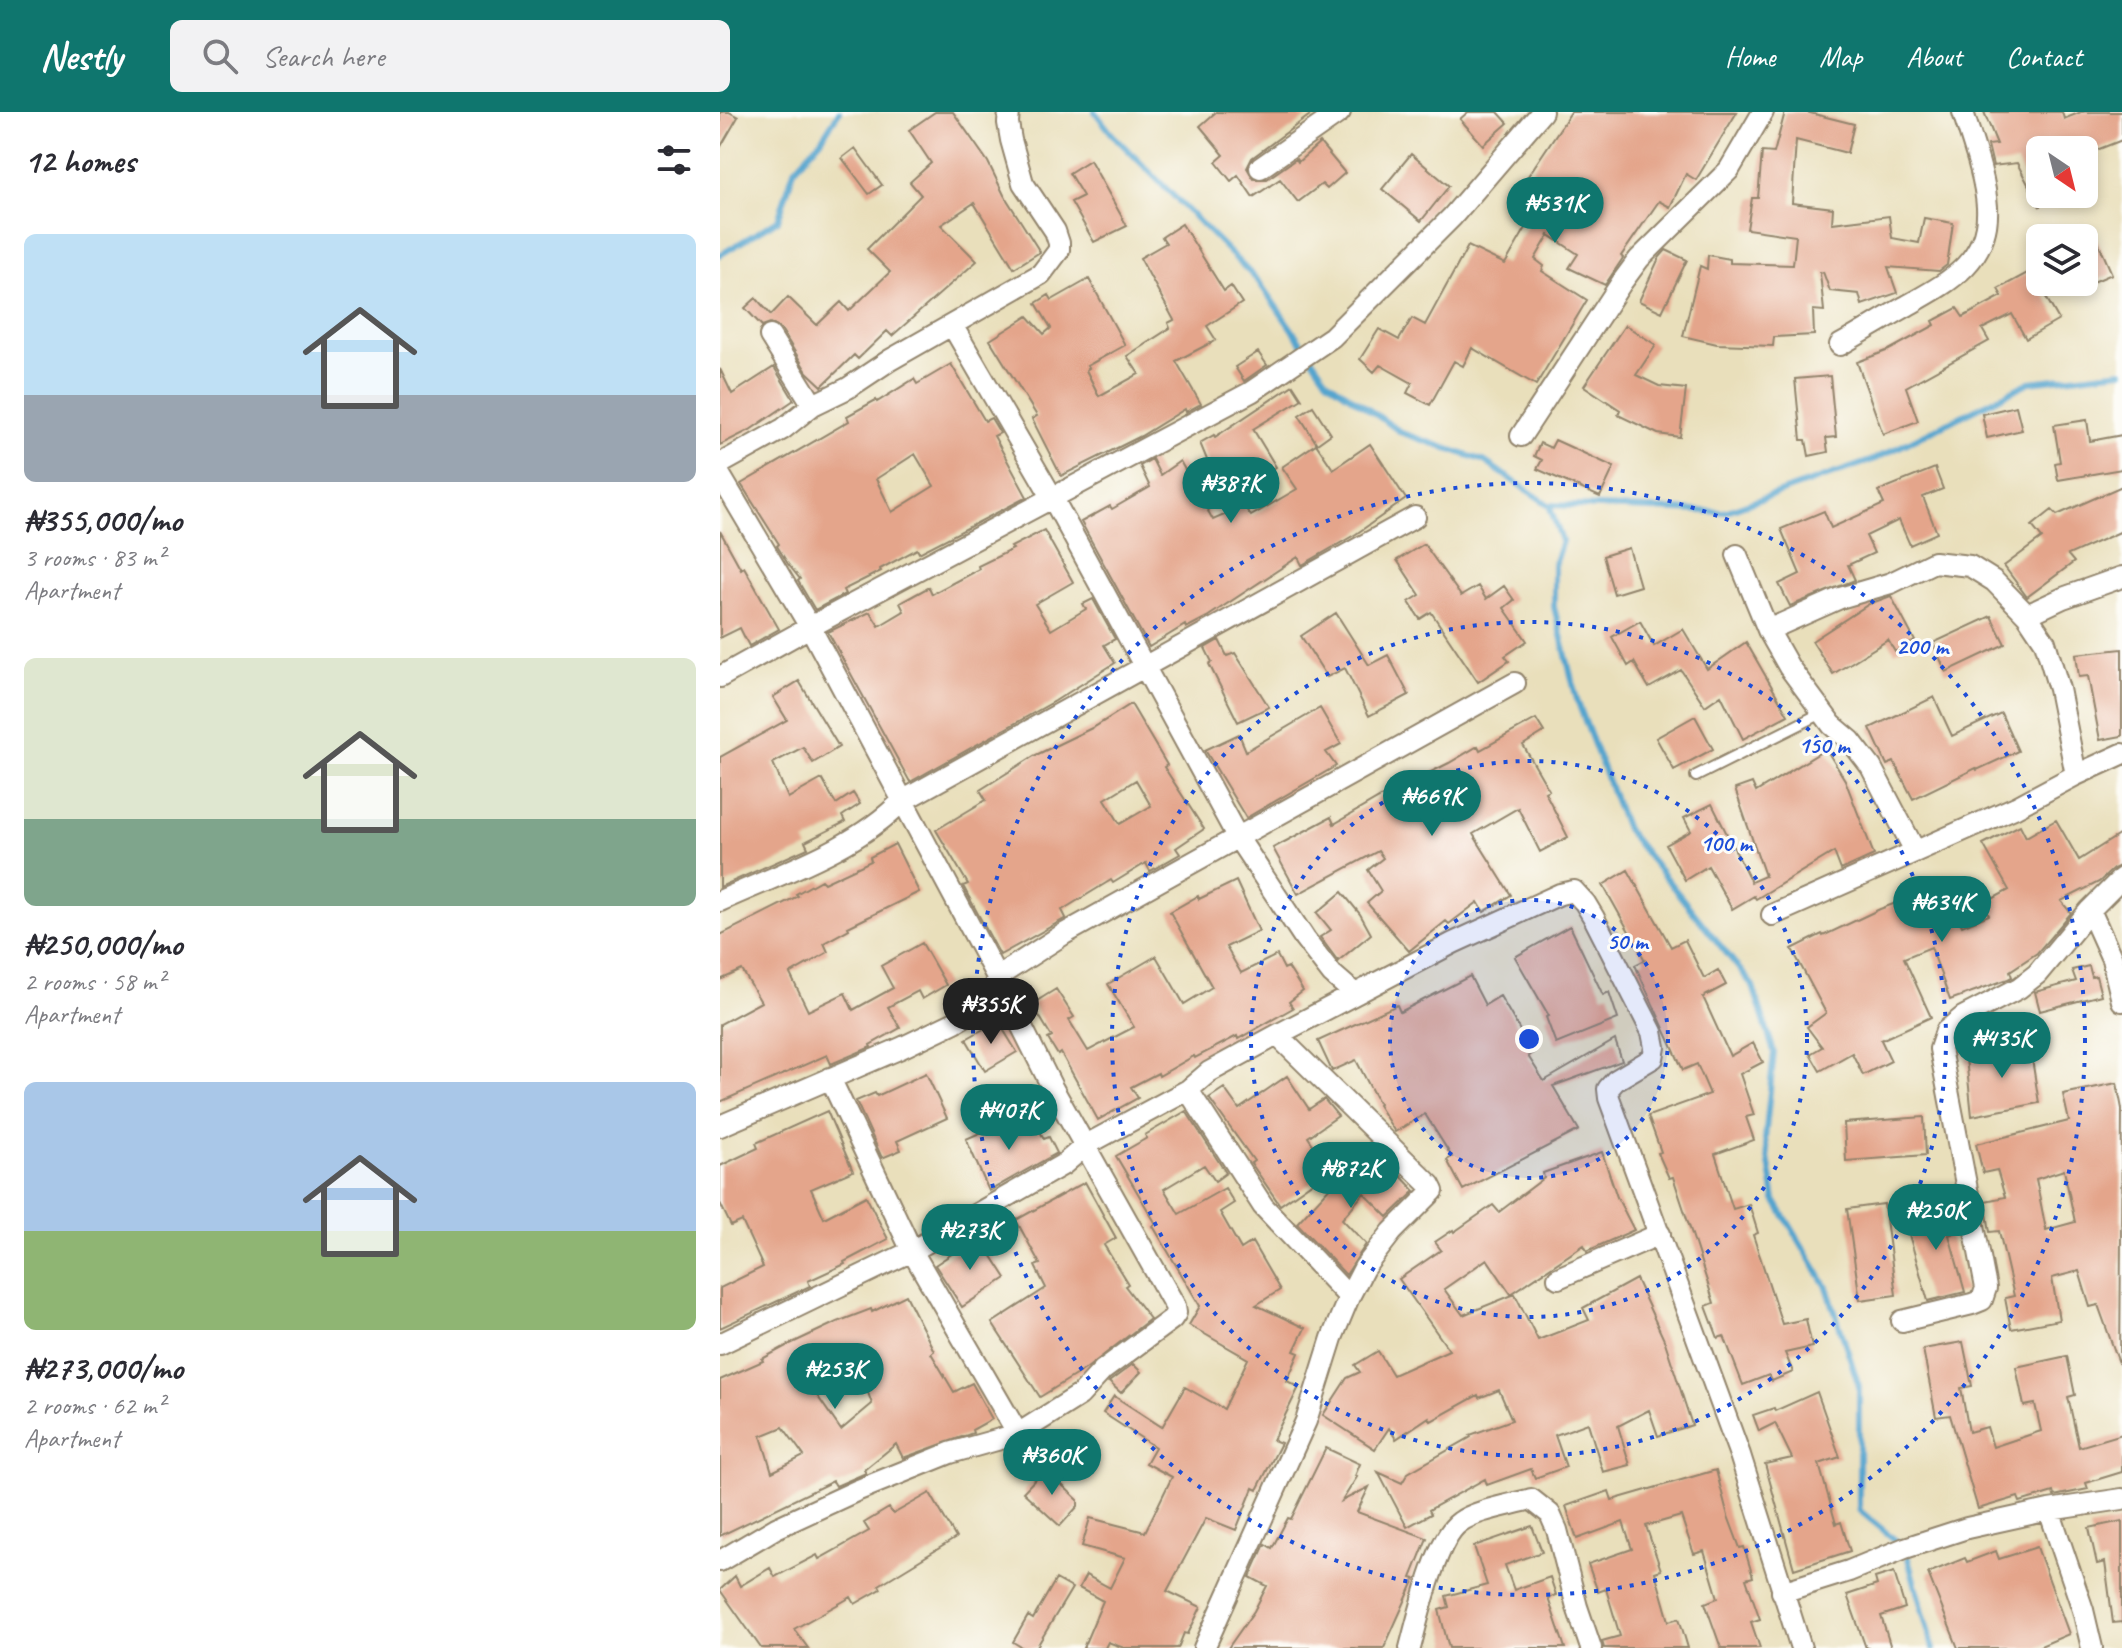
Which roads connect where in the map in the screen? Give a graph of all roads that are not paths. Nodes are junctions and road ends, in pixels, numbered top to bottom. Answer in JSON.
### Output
{"nodes":[{"id":1,"x":1009,"y":112,"type":"edge"},
{"id":2,"x":1340,"y":112,"type":"edge"},
{"id":3,"x":1542,"y":112,"type":"edge"},
{"id":4,"x":1763,"y":112,"type":"edge"},
{"id":5,"x":1963,"y":112,"type":"edge"},
{"id":6,"x":1260,"y":168,"type":"dead end"},
{"id":7,"x":952,"y":325,"type":"junction"},
{"id":8,"x":770,"y":336,"type":"dead end"},
{"id":9,"x":1840,"y":345,"type":"dead end"},
{"id":10,"x":813,"y":405,"type":"junction"},
{"id":11,"x":1521,"y":436,"type":"dead end"},
{"id":12,"x":720,"y":464,"type":"edge"},
{"id":13,"x":720,"y":475,"type":"edge"},
{"id":14,"x":1052,"y":497,"type":"junction"},
{"id":15,"x":1415,"y":517,"type":"dead end"},
{"id":16,"x":1737,"y":555,"type":"dead end"},
{"id":17,"x":2122,"y":577,"type":"edge"},
{"id":18,"x":2027,"y":615,"type":"junction"},
{"id":19,"x":810,"y":627,"type":"junction"},
{"id":20,"x":1768,"y":630,"type":"junction"},
{"id":21,"x":1145,"y":668,"type":"junction"},
{"id":22,"x":720,"y":677,"type":"edge"},
{"id":23,"x":1515,"y":683,"type":"dead end"},
{"id":24,"x":1822,"y":713,"type":"junction"},
{"id":25,"x":2122,"y":754,"type":"edge"},
{"id":26,"x":2076,"y":775,"type":"junction"},
{"id":27,"x":1696,"y":776,"type":"dead end"},
{"id":28,"x":902,"y":801,"type":"junction"},
{"id":29,"x":1238,"y":838,"type":"junction"},
{"id":30,"x":1915,"y":851,"type":"junction"},
{"id":31,"x":2122,"y":878,"type":"edge"},
{"id":32,"x":720,"y":901,"type":"edge"},
{"id":33,"x":2090,"y":910,"type":"junction"},
{"id":34,"x":1772,"y":915,"type":"dead end"},
{"id":35,"x":997,"y":977,"type":"junction"},
{"id":36,"x":1355,"y":994,"type":"junction"},
{"id":37,"x":2122,"y":1001,"type":"edge"},
{"id":38,"x":1277,"y":1035,"type":"junction"},
{"id":39,"x":830,"y":1078,"type":"junction"},
{"id":40,"x":1188,"y":1090,"type":"junction"},
{"id":41,"x":720,"y":1126,"type":"edge"},
{"id":42,"x":1086,"y":1145,"type":"junction"},
{"id":43,"x":1660,"y":1234,"type":"junction"},
{"id":44,"x":912,"y":1251,"type":"junction"},
{"id":45,"x":1558,"y":1278,"type":"dead end"},
{"id":46,"x":1349,"y":1297,"type":"junction"},
{"id":47,"x":1902,"y":1321,"type":"dead end"},
{"id":48,"x":720,"y":1344,"type":"edge"},
{"id":49,"x":1018,"y":1434,"type":"junction"},
{"id":50,"x":2122,"y":1499,"type":"edge"},
{"id":51,"x":2049,"y":1510,"type":"junction"},
{"id":52,"x":720,"y":1561,"type":"edge"},
{"id":53,"x":1782,"y":1592,"type":"junction"},
{"id":54,"x":1204,"y":1648,"type":"edge"},
{"id":55,"x":1410,"y":1648,"type":"edge"},
{"id":56,"x":1591,"y":1648,"type":"edge"},
{"id":57,"x":1801,"y":1648,"type":"edge"},
{"id":58,"x":2092,"y":1648,"type":"edge"}],
"edges":[{"from":1,"to":7,"type":"street"},
{"from":2,"to":6,"type":"street"},
{"from":3,"to":14,"type":"street"},
{"from":4,"to":11,"type":"street"},
{"from":5,"to":9,"type":"street"},
{"from":7,"to":10,"type":"street"},
{"from":7,"to":14,"type":"street"},
{"from":8,"to":10,"type":"street"},
{"from":10,"to":12,"type":"street"},
{"from":13,"to":19,"type":"street"},
{"from":14,"to":19,"type":"street"},
{"from":14,"to":21,"type":"street"},
{"from":15,"to":21,"type":"street"},
{"from":16,"to":20,"type":"street"},
{"from":17,"to":18,"type":"street"},
{"from":18,"to":20,"type":"street"},
{"from":18,"to":26,"type":"street"},
{"from":19,"to":22,"type":"street"},
{"from":19,"to":28,"type":"street"},
{"from":20,"to":24,"type":"street"},
{"from":21,"to":28,"type":"street"},
{"from":21,"to":29,"type":"street"},
{"from":23,"to":29,"type":"street"},
{"from":24,"to":27,"type":"lane"},
{"from":24,"to":30,"type":"street"},
{"from":25,"to":26,"type":"street"},
{"from":26,"to":30,"type":"street"},
{"from":28,"to":32,"type":"street"},
{"from":28,"to":35,"type":"street"},
{"from":29,"to":35,"type":"street"},
{"from":29,"to":36,"type":"street"},
{"from":30,"to":34,"type":"street"},
{"from":31,"to":33,"type":"street"},
{"from":33,"to":37,"type":"street"},
{"from":33,"to":47,"type":"street"},
{"from":35,"to":39,"type":"street"},
{"from":35,"to":42,"type":"street"},
{"from":36,"to":38,"type":"street"},
{"from":36,"to":43,"type":"street"},
{"from":38,"to":40,"type":"street"},
{"from":38,"to":46,"type":"street"},
{"from":39,"to":41,"type":"street"},
{"from":39,"to":44,"type":"street"},
{"from":40,"to":42,"type":"street"},
{"from":40,"to":46,"type":"street"},
{"from":42,"to":44,"type":"street"},
{"from":42,"to":49,"type":"street"},
{"from":43,"to":45,"type":"street"},
{"from":43,"to":53,"type":"street"},
{"from":44,"to":48,"type":"street"},
{"from":44,"to":49,"type":"street"},
{"from":46,"to":54,"type":"street"},
{"from":49,"to":52,"type":"street"},
{"from":50,"to":51,"type":"street"},
{"from":51,"to":53,"type":"street"},
{"from":51,"to":58,"type":"street"},
{"from":53,"to":57,"type":"street"},
{"from":55,"to":56,"type":"street"}]}
